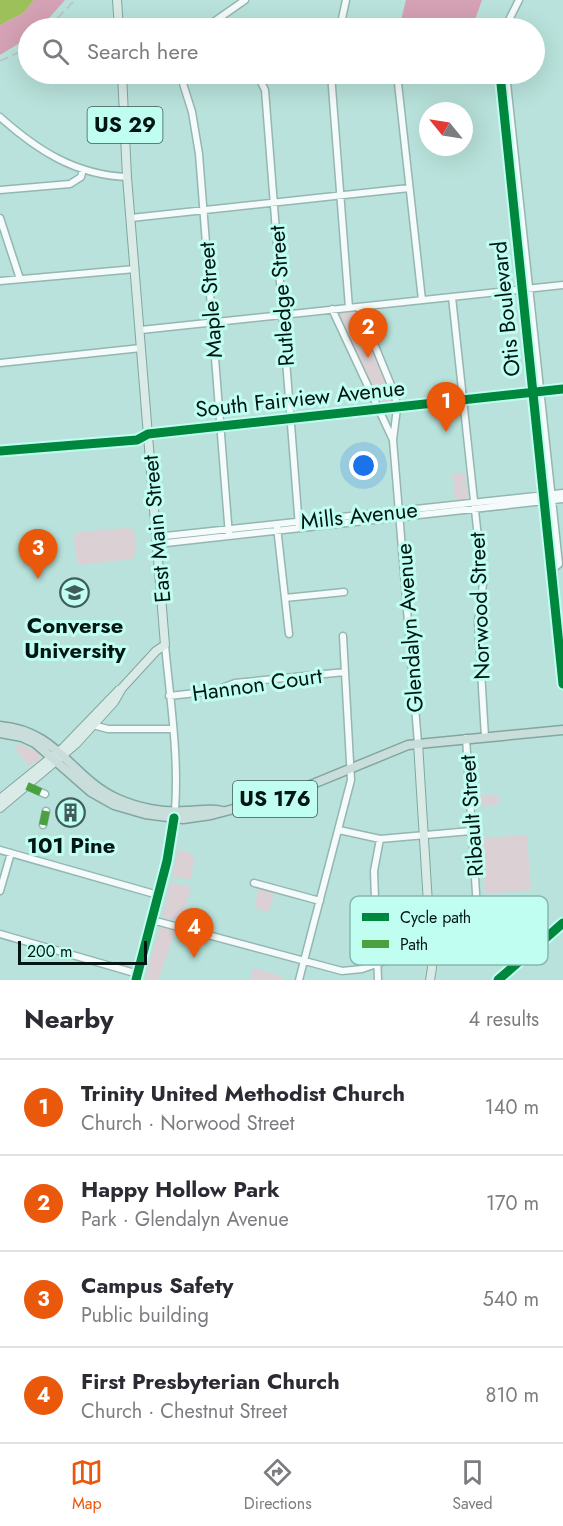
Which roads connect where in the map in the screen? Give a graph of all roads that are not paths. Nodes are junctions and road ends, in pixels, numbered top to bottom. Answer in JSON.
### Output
{"nodes":[{"id":1,"x":117,"y":0,"type":"edge"},
{"id":2,"x":244,"y":0,"type":"edge"},
{"id":3,"x":346,"y":0,"type":"edge"},
{"id":4,"x":519,"y":0,"type":"edge"},
{"id":5,"x":118,"y":18,"type":"edge"},
{"id":6,"x":220,"y":18,"type":"edge"},
{"id":7,"x":342,"y":18,"type":"edge"},
{"id":8,"x":510,"y":18,"type":"edge"},
{"id":9,"x":122,"y":84,"type":"edge"},
{"id":10,"x":183,"y":84,"type":"edge"},
{"id":11,"x":262,"y":84,"type":"edge"},
{"id":12,"x":332,"y":84,"type":"edge"},
{"id":13,"x":398,"y":84,"type":"edge"},
{"id":14,"x":501,"y":84,"type":"edge"},
{"id":15,"x":507,"y":84,"type":"edge"},
{"id":16,"x":0,"y":117,"type":"edge"},
{"id":17,"x":83,"y":169,"type":"junction"},
{"id":18,"x":127,"y":177,"type":"junction"},
{"id":19,"x":409,"y":188,"type":"junction"},
{"id":20,"x":0,"y":190,"type":"edge"},
{"id":21,"x":340,"y":195,"type":"junction"},
{"id":22,"x":274,"y":202,"type":"junction"},
{"id":23,"x":203,"y":210,"type":"junction"},
{"id":24,"x":0,"y":218,"type":"edge"},
{"id":25,"x":131,"y":218,"type":"junction"},
{"id":26,"x":135,"y":268,"type":"junction"},
{"id":27,"x":20,"y":279,"type":"junction"},
{"id":28,"x":0,"y":282,"type":"edge"},
{"id":29,"x":563,"y":285,"type":"edge"},
{"id":30,"x":525,"y":289,"type":"junction"},
{"id":31,"x":452,"y":297,"type":"junction"},
{"id":32,"x":422,"y":300,"type":"junction"},
{"id":33,"x":359,"y":307,"type":"junction"},
{"id":34,"x":349,"y":308,"type":"junction"},
{"id":35,"x":332,"y":309,"type":"junction"},
{"id":36,"x":283,"y":315,"type":"junction"},
{"id":37,"x":211,"y":322,"type":"junction"},
{"id":38,"x":141,"y":330,"type":"junction"},
{"id":39,"x":141,"y":348,"type":"junction"},
{"id":40,"x":0,"y":363,"type":"edge"},
{"id":41,"x":563,"y":389,"type":"edge"},
{"id":42,"x":537,"y":393,"type":"junction"},
{"id":43,"x":464,"y":400,"type":"junction"},
{"id":44,"x":397,"y":408,"type":"junction"},
{"id":45,"x":378,"y":410,"type":"junction"},
{"id":46,"x":291,"y":418,"type":"junction"},
{"id":47,"x":219,"y":426,"type":"junction"},
{"id":48,"x":148,"y":434,"type":"junction"},
{"id":49,"x":393,"y":440,"type":"junction"},
{"id":50,"x":0,"y":451,"type":"edge"},
{"id":51,"x":563,"y":493,"type":"edge"},
{"id":52,"x":548,"y":498,"type":"junction"},
{"id":53,"x":563,"y":499,"type":"edge"},
{"id":54,"x":475,"y":506,"type":"junction"},
{"id":55,"x":400,"y":514,"type":"junction"},
{"id":56,"x":299,"y":524,"type":"junction"},
{"id":57,"x":277,"y":528,"type":"junction"},
{"id":58,"x":228,"y":533,"type":"junction"},
{"id":59,"x":156,"y":541,"type":"junction"},
{"id":60,"x":344,"y":592,"type":"dead end"},
{"id":61,"x":285,"y":598,"type":"junction"},
{"id":62,"x":289,"y":634,"type":"dead end"},
{"id":63,"x":343,"y":636,"type":"dead end"},
{"id":64,"x":165,"y":645,"type":"junction"},
{"id":65,"x":345,"y":672,"type":"junction"},
{"id":66,"x":563,"y":684,"type":"edge"},
{"id":67,"x":169,"y":696,"type":"junction"},
{"id":68,"x":98,"y":715,"type":"junction"},
{"id":69,"x":93,"y":725,"type":"junction"},
{"id":70,"x":0,"y":726,"type":"edge"},
{"id":71,"x":108,"y":729,"type":"junction"},
{"id":72,"x":171,"y":729,"type":"junction"},
{"id":73,"x":563,"y":730,"type":"edge"},
{"id":74,"x":0,"y":733,"type":"edge"},
{"id":75,"x":485,"y":737,"type":"junction"},
{"id":76,"x":466,"y":738,"type":"junction"},
{"id":77,"x":418,"y":743,"type":"junction"},
{"id":78,"x":57,"y":756,"type":"junction"},
{"id":79,"x":351,"y":770,"type":"junction"},
{"id":80,"x":27,"y":786,"type":"junction"},
{"id":81,"x":45,"y":794,"type":"dead end"},
{"id":82,"x":0,"y":799,"type":"edge"},
{"id":83,"x":0,"y":808,"type":"edge"},
{"id":84,"x":46,"y":811,"type":"dead end"},
{"id":85,"x":175,"y":814,"type":"junction"},
{"id":86,"x":43,"y":825,"type":"dead end"},
{"id":87,"x":339,"y":830,"type":"junction"},
{"id":88,"x":471,"y":831,"type":"junction"},
{"id":89,"x":424,"y":835,"type":"junction"},
{"id":90,"x":380,"y":839,"type":"junction"},
{"id":91,"x":0,"y":850,"type":"edge"},
{"id":92,"x":11,"y":853,"type":"junction"},
{"id":93,"x":254,"y":883,"type":"dead end"},
{"id":94,"x":0,"y":891,"type":"edge"},
{"id":95,"x":159,"y":895,"type":"junction"},
{"id":96,"x":375,"y":896,"type":"edge"},
{"id":97,"x":428,"y":896,"type":"edge"},
{"id":98,"x":476,"y":896,"type":"edge"},
{"id":99,"x":320,"y":901,"type":"junction"},
{"id":100,"x":152,"y":920,"type":"junction"},
{"id":101,"x":0,"y":934,"type":"edge"},
{"id":102,"x":304,"y":960,"type":"junction"},
{"id":103,"x":372,"y":965,"type":"edge"},
{"id":104,"x":377,"y":965,"type":"edge"},
{"id":105,"x":430,"y":965,"type":"edge"},
{"id":106,"x":137,"y":977,"type":"edge"},
{"id":107,"x":299,"y":980,"type":"edge"},
{"id":108,"x":378,"y":980,"type":"edge"},
{"id":109,"x":430,"y":980,"type":"edge"}],
"edges":[{"from":1,"to":5,"type":"main road"},
{"from":2,"to":6,"type":"street"},
{"from":3,"to":7,"type":"street"},
{"from":4,"to":8,"type":"street"},
{"from":9,"to":18,"type":"main road","name":"East Main Street","number":"US 29"},
{"from":10,"to":23,"type":"street","name":"Maple Street"},
{"from":11,"to":22,"type":"street","name":"Rutledge Street"},
{"from":12,"to":21,"type":"street"},
{"from":13,"to":19,"type":"street"},
{"from":14,"to":30,"type":"street","name":"Otis Boulevard"},
{"from":15,"to":30,"type":"street","name":"Otis Boulevard"},
{"from":16,"to":17,"type":"street"},
{"from":17,"to":18,"type":"street"},
{"from":17,"to":20,"type":"street"},
{"from":18,"to":25,"type":"main road","name":"East Main Street","number":"US 29"},
{"from":19,"to":21,"type":"street"},
{"from":19,"to":32,"type":"street"},
{"from":21,"to":22,"type":"street"},
{"from":21,"to":34,"type":"street"},
{"from":22,"to":23,"type":"street"},
{"from":22,"to":36,"type":"street","name":"Rutledge Street"},
{"from":23,"to":25,"type":"street"},
{"from":23,"to":37,"type":"street","name":"Maple Street"},
{"from":24,"to":27,"type":"street"},
{"from":25,"to":26,"type":"main road","name":"East Main Street","number":"US 29"},
{"from":26,"to":27,"type":"street"},
{"from":26,"to":38,"type":"main road","name":"East Main Street","number":"US 29"},
{"from":27,"to":28,"type":"street"},
{"from":29,"to":30,"type":"street"},
{"from":30,"to":31,"type":"street"},
{"from":30,"to":42,"type":"street","name":"Otis Boulevard"},
{"from":31,"to":32,"type":"street"},
{"from":31,"to":43,"type":"street","name":"Norwood Street"},
{"from":32,"to":33,"type":"street"},
{"from":33,"to":34,"type":"street"},
{"from":33,"to":44,"type":"street","name":"Glendalyn Avenue"},
{"from":34,"to":35,"type":"street"},
{"from":35,"to":36,"type":"street"},
{"from":35,"to":45,"type":"street","name":"Glendalyn Avenue"},
{"from":36,"to":37,"type":"street"},
{"from":36,"to":46,"type":"street","name":"Rutledge Street"},
{"from":37,"to":38,"type":"street"},
{"from":37,"to":47,"type":"street","name":"Maple Street"},
{"from":38,"to":39,"type":"main road","name":"East Main Street","number":"US 29"},
{"from":39,"to":40,"type":"street"},
{"from":39,"to":48,"type":"main road","name":"East Main Street","number":"US 29"},
{"from":41,"to":42,"type":"street","name":"South Fairview Avenue"},
{"from":42,"to":43,"type":"street","name":"South Fairview Avenue"},
{"from":42,"to":52,"type":"street","name":"Otis Boulevard"},
{"from":43,"to":44,"type":"street","name":"South Fairview Avenue"},
{"from":43,"to":54,"type":"street","name":"Norwood Street"},
{"from":44,"to":45,"type":"street","name":"South Fairview Avenue"},
{"from":44,"to":49,"type":"street","name":"Glendalyn Avenue"},
{"from":45,"to":46,"type":"street","name":"South Fairview Avenue"},
{"from":45,"to":49,"type":"street","name":"Glendalyn Avenue"},
{"from":46,"to":47,"type":"street","name":"South Fairview Avenue"},
{"from":46,"to":56,"type":"street","name":"Rutledge Street"},
{"from":47,"to":48,"type":"street","name":"South Fairview Avenue"},
{"from":47,"to":58,"type":"street","name":"Maple Street"},
{"from":48,"to":50,"type":"street","name":"South Fairview Avenue"},
{"from":48,"to":59,"type":"main road","name":"East Main Street","number":"US 29"},
{"from":49,"to":55,"type":"street","name":"Glendalyn Avenue"},
{"from":51,"to":52,"type":"street","name":"Mills Avenue"},
{"from":52,"to":53,"type":"street","name":"Mills Avenue"},
{"from":52,"to":54,"type":"street","name":"Mills Avenue"},
{"from":52,"to":66,"type":"street","name":"Otis Boulevard"},
{"from":54,"to":55,"type":"street","name":"Mills Avenue"},
{"from":54,"to":75,"type":"street","name":"Norwood Street"},
{"from":55,"to":56,"type":"street","name":"Mills Avenue"},
{"from":55,"to":77,"type":"street","name":"Glendalyn Avenue"},
{"from":56,"to":57,"type":"street","name":"Mills Avenue"},
{"from":57,"to":58,"type":"street","name":"Mills Avenue"},
{"from":57,"to":61,"type":"street"},
{"from":58,"to":59,"type":"street","name":"Mills Avenue"},
{"from":59,"to":64,"type":"main road","name":"East Main Street","number":"US 29"},
{"from":60,"to":61,"type":"street"},
{"from":61,"to":62,"type":"street"},
{"from":63,"to":65,"type":"street"},
{"from":64,"to":67,"type":"street","name":"East Main Street"},
{"from":64,"to":68,"type":"main road"},
{"from":65,"to":67,"type":"street","name":"Hannon Court"},
{"from":65,"to":79,"type":"street"},
{"from":67,"to":72,"type":"street","name":"East Main Street"},
{"from":68,"to":69,"type":"main road"},
{"from":68,"to":71,"type":"street"},
{"from":68,"to":78,"type":"main road"},
{"from":69,"to":71,"type":"street"},
{"from":69,"to":78,"type":"main road"},
{"from":70,"to":78,"type":"highway"},
{"from":71,"to":72,"type":"street"},
{"from":72,"to":85,"type":"street","name":"East Main Street"},
{"from":73,"to":75,"type":"highway","number":"US 176"},
{"from":74,"to":78,"type":"highway"},
{"from":75,"to":76,"type":"highway","number":"US 176"},
{"from":76,"to":77,"type":"highway","number":"US 176"},
{"from":76,"to":88,"type":"street","name":"Ribault Street"},
{"from":77,"to":79,"type":"highway","number":"US 176"},
{"from":77,"to":89,"type":"main road"},
{"from":78,"to":80,"type":"main road"},
{"from":78,"to":82,"type":"main road"},
{"from":78,"to":85,"type":"highway"},
{"from":79,"to":85,"type":"highway","number":"US 176"},
{"from":79,"to":87,"type":"street"},
{"from":80,"to":81,"type":"street"},
{"from":80,"to":83,"type":"main road"},
{"from":84,"to":86,"type":"street"},
{"from":85,"to":95,"type":"street","name":"East Main Street"},
{"from":87,"to":90,"type":"street"},
{"from":87,"to":99,"type":"street"},
{"from":88,"to":89,"type":"street"},
{"from":88,"to":98,"type":"street","name":"Ribault Street"},
{"from":89,"to":90,"type":"street"},
{"from":89,"to":97,"type":"main road"},
{"from":90,"to":96,"type":"street"},
{"from":91,"to":92,"type":"street"},
{"from":92,"to":94,"type":"street"},
{"from":92,"to":95,"type":"street"},
{"from":93,"to":99,"type":"street"},
{"from":95,"to":100,"type":"street","name":"East Main Street"},
{"from":99,"to":102,"type":"street"},
{"from":100,"to":102,"type":"street"},
{"from":100,"to":106,"type":"street","name":"East Main Street"},
{"from":101,"to":106,"type":"street"},
{"from":102,"to":103,"type":"street"},
{"from":102,"to":107,"type":"street"},
{"from":104,"to":108,"type":"street"},
{"from":105,"to":109,"type":"main road"}]}
